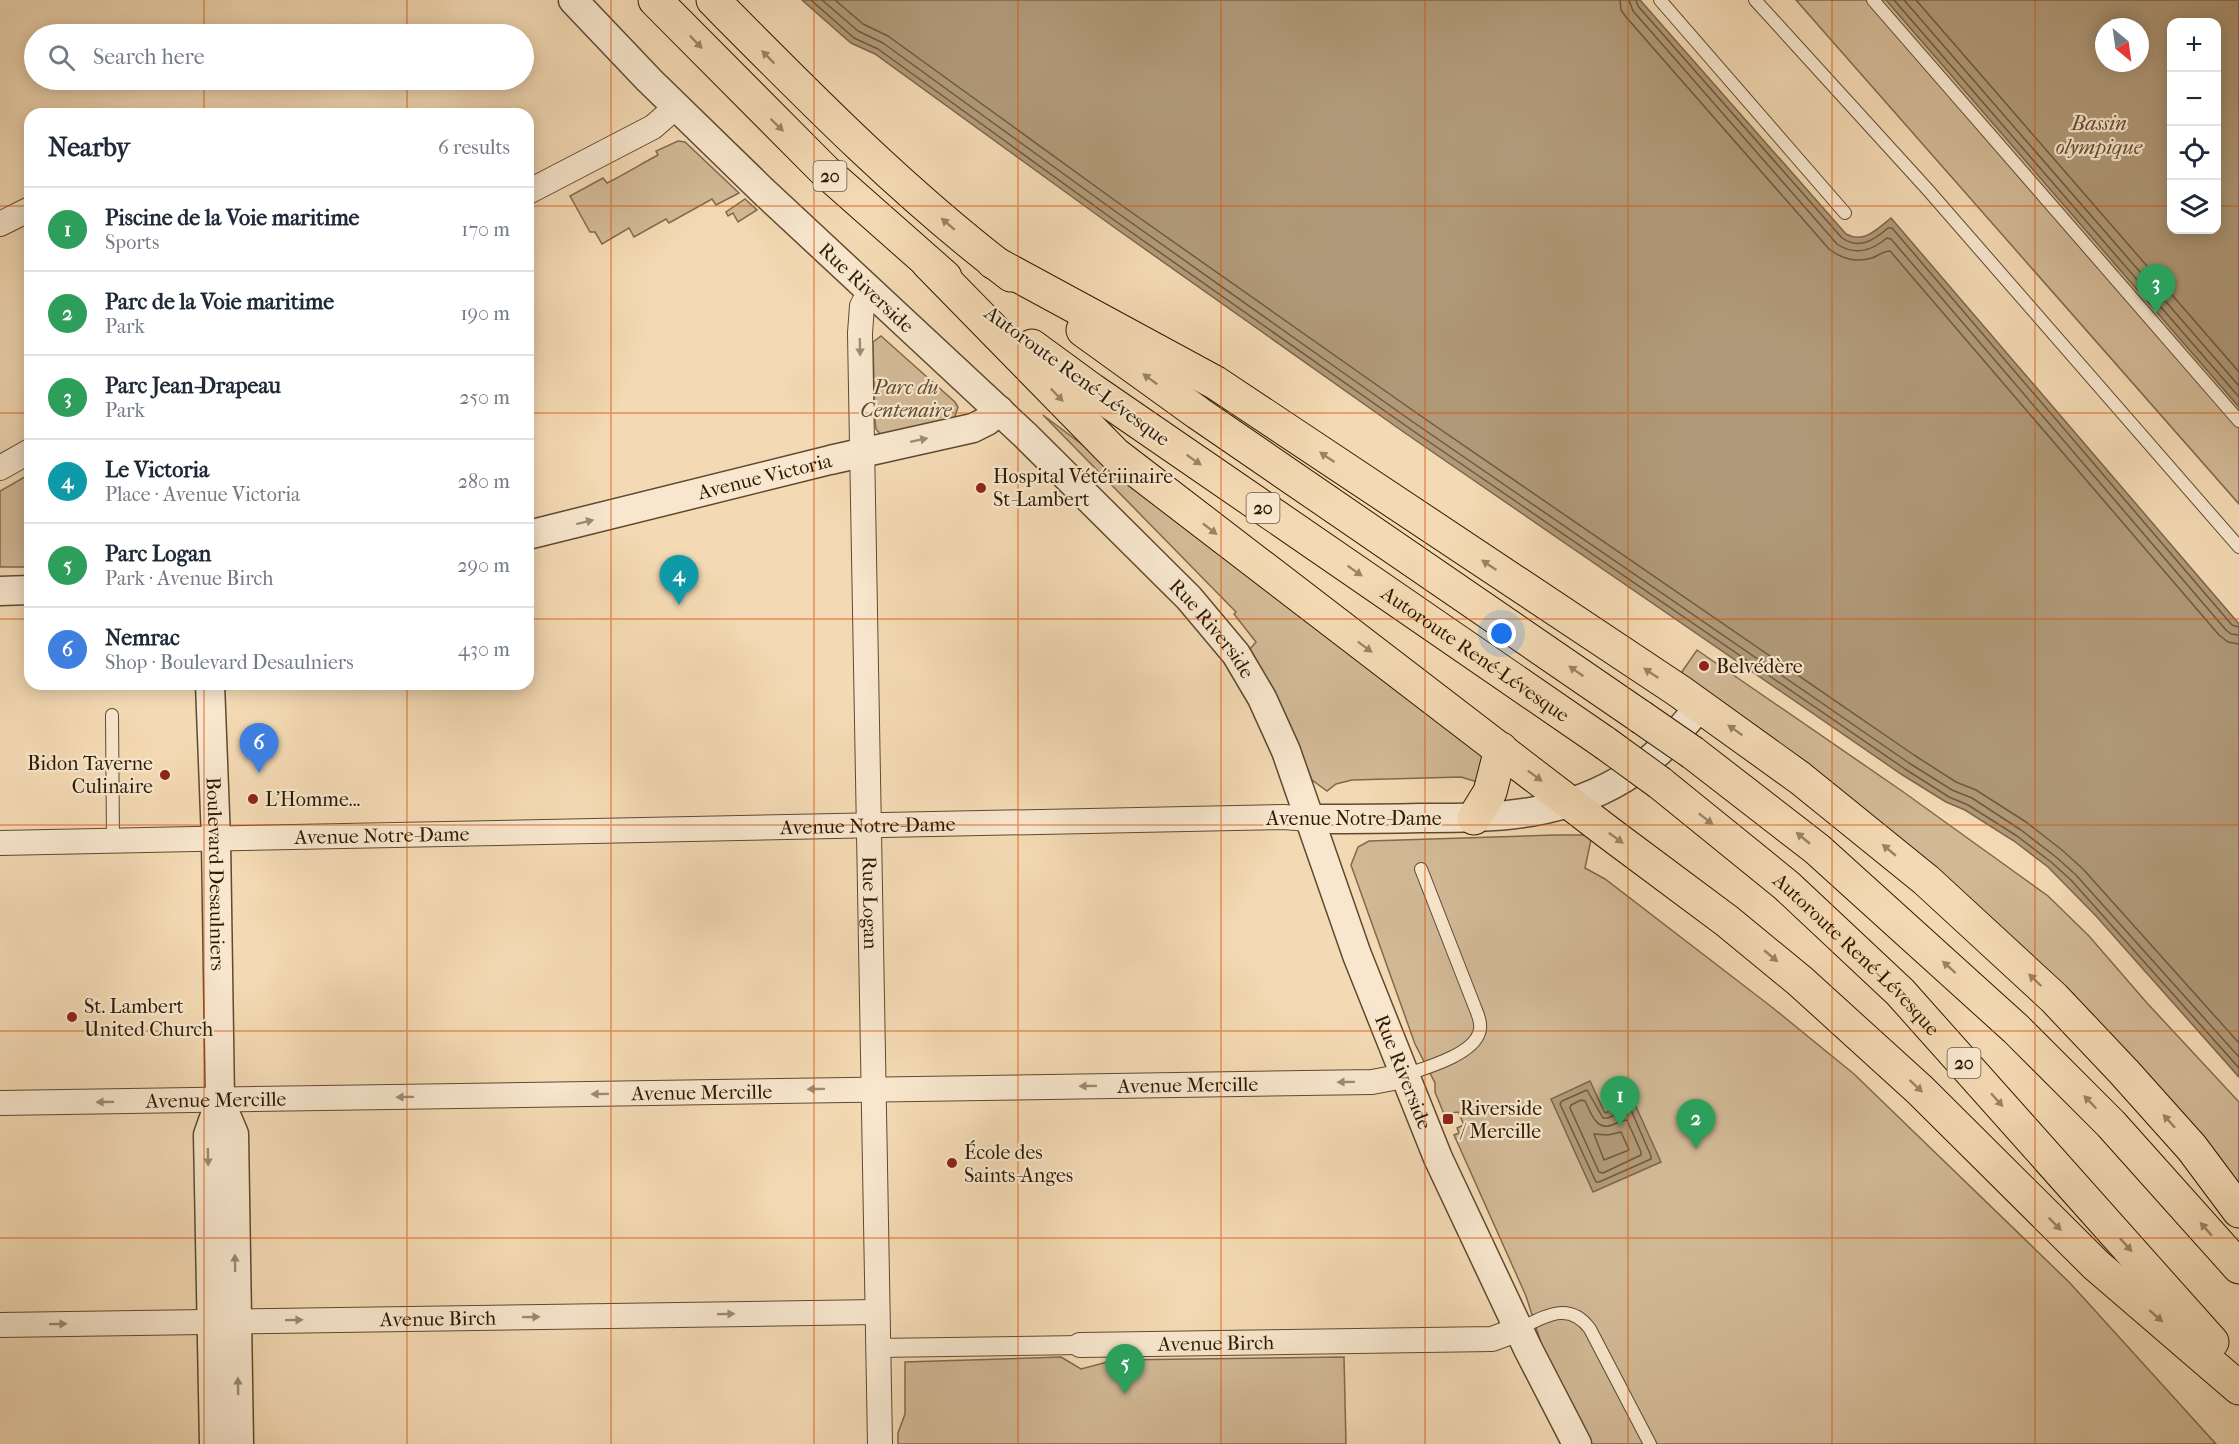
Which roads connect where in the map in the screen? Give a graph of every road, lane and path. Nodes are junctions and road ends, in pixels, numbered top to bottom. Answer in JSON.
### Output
{"nodes":[{"id":1,"x":573,"y":0,"type":"edge"},
{"id":2,"x":655,"y":0,"type":"edge"},
{"id":3,"x":713,"y":0,"type":"edge"},
{"id":4,"x":1660,"y":0,"type":"edge"},
{"id":5,"x":1755,"y":0,"type":"edge"},
{"id":6,"x":1873,"y":0,"type":"edge"},
{"id":7,"x":676,"y":107,"type":"junction"},
{"id":8,"x":534,"y":189,"type":"edge"},
{"id":9,"x":24,"y":212,"type":"edge"},
{"id":10,"x":1845,"y":213,"type":"dead end"},
{"id":11,"x":0,"y":224,"type":"edge"},
{"id":12,"x":993,"y":262,"type":"junction"},
{"id":13,"x":928,"y":263,"type":"junction"},
{"id":14,"x":870,"y":291,"type":"junction"},
{"id":15,"x":999,"y":410,"type":"junction"},
{"id":16,"x":2239,"y":421,"type":"edge"},
{"id":17,"x":862,"y":452,"type":"junction"},
{"id":18,"x":24,"y":454,"type":"edge"},
{"id":19,"x":0,"y":468,"type":"edge"},
{"id":20,"x":534,"y":534,"type":"edge"},
{"id":21,"x":2239,"y":547,"type":"edge"},
{"id":22,"x":24,"y":590,"type":"edge"},
{"id":23,"x":0,"y":591,"type":"edge"},
{"id":24,"x":210,"y":690,"type":"edge"},
{"id":25,"x":1700,"y":706,"type":"junction"},
{"id":26,"x":112,"y":715,"type":"dead end"},
{"id":27,"x":1500,"y":749,"type":"junction"},
{"id":28,"x":1570,"y":802,"type":"junction"},
{"id":29,"x":1474,"y":818,"type":"junction"},
{"id":30,"x":1310,"y":819,"type":"junction"},
{"id":31,"x":869,"y":826,"type":"junction"},
{"id":32,"x":216,"y":840,"type":"junction"},
{"id":33,"x":113,"y":841,"type":"junction"},
{"id":34,"x":0,"y":843,"type":"edge"},
{"id":35,"x":1421,"y":870,"type":"dead end"},
{"id":36,"x":1404,"y":1076,"type":"junction"},
{"id":37,"x":874,"y":1089,"type":"junction"},
{"id":38,"x":220,"y":1101,"type":"junction"},
{"id":39,"x":0,"y":1103,"type":"edge"},
{"id":40,"x":2239,"y":1211,"type":"edge"},
{"id":41,"x":2239,"y":1267,"type":"edge"},
{"id":42,"x":876,"y":1311,"type":"junction"},
{"id":43,"x":223,"y":1321,"type":"junction"},
{"id":44,"x":0,"y":1325,"type":"edge"},
{"id":45,"x":1519,"y":1329,"type":"junction"},
{"id":46,"x":1080,"y":1345,"type":"joint"},
{"id":47,"x":878,"y":1348,"type":"junction"},
{"id":48,"x":2239,"y":1372,"type":"edge"},
{"id":49,"x":2239,"y":1388,"type":"edge"},
{"id":50,"x":214,"y":1444,"type":"edge"},
{"id":51,"x":239,"y":1444,"type":"edge"},
{"id":52,"x":880,"y":1444,"type":"edge"},
{"id":53,"x":1577,"y":1444,"type":"edge"},
{"id":54,"x":1650,"y":1444,"type":"edge"}],
"edges":[{"from":1,"to":7,"type":"street","name":"Rue Riverside"},
{"from":2,"to":13,"type":"highway","name":"Autoroute René-Lévesque","number":"20","one_way":true},
{"from":12,"to":3,"type":"highway","name":"Autoroute René-Lévesque","number":"20","one_way":true},
{"from":4,"to":10,"type":"lane"},
{"from":5,"to":21,"type":"lane"},
{"from":6,"to":16,"type":"lane"},
{"from":7,"to":8,"type":"street"},
{"from":7,"to":14,"type":"street","name":"Rue Riverside"},
{"from":9,"to":11,"type":"street"},
{"from":25,"to":12,"type":"highway","one_way":true},
{"from":41,"to":12,"type":"highway","name":"Autoroute René-Lévesque","number":"20","one_way":true,"bridge":true},
{"from":13,"to":27,"type":"highway","one_way":true},
{"from":13,"to":48,"type":"highway","name":"Autoroute René-Lévesque","number":"20","one_way":true,"bridge":true},
{"from":14,"to":15,"type":"street","name":"Rue Riverside"},
{"from":14,"to":17,"type":"street","name":"Rue Logan","one_way":true},
{"from":17,"to":15,"type":"street","name":"Avenue Victoria","one_way":true},
{"from":15,"to":30,"type":"street","name":"Rue Riverside"},
{"from":20,"to":17,"type":"street","name":"Avenue Victoria","one_way":true},
{"from":17,"to":31,"type":"street","name":"Rue Logan"},
{"from":18,"to":19,"type":"street"},
{"from":22,"to":23,"type":"street"},
{"from":24,"to":32,"type":"street","name":"Boulevard Desaulniers"},
{"from":25,"to":28,"type":"street","name":"Avenue Notre-Dame"},
{"from":40,"to":25,"type":"highway","one_way":true},
{"from":26,"to":33,"type":"lane"},
{"from":27,"to":28,"type":"highway","one_way":true},
{"from":27,"to":29,"type":"highway"},
{"from":28,"to":29,"type":"street","name":"Avenue Notre-Dame"},
{"from":28,"to":49,"type":"highway","one_way":true},
{"from":29,"to":30,"type":"street","name":"Avenue Notre-Dame"},
{"from":30,"to":31,"type":"street","name":"Avenue Notre-Dame"},
{"from":30,"to":36,"type":"street","name":"Rue Riverside"},
{"from":31,"to":32,"type":"street","name":"Avenue Notre-Dame"},
{"from":31,"to":37,"type":"street","name":"Rue Logan"},
{"from":32,"to":33,"type":"street","name":"Avenue Notre-Dame"},
{"from":32,"to":38,"type":"street","name":"Boulevard Desaulniers"},
{"from":33,"to":34,"type":"street","name":"Avenue Notre-Dame"},
{"from":35,"to":36,"type":"lane"},
{"from":36,"to":37,"type":"street","name":"Avenue Mercille","one_way":true},
{"from":36,"to":45,"type":"street","name":"Rue Riverside"},
{"from":37,"to":38,"type":"street","name":"Avenue Mercille","one_way":true},
{"from":37,"to":42,"type":"street","name":"Rue Logan"},
{"from":38,"to":39,"type":"street","name":"Avenue Mercille","one_way":true},
{"from":38,"to":43,"type":"street","name":"Boulevard Desaulniers"},
{"from":43,"to":42,"type":"street","name":"Avenue Birch","one_way":true},
{"from":42,"to":47,"type":"street","name":"Rue Logan"},
{"from":44,"to":43,"type":"street","name":"Avenue Birch","one_way":true},
{"from":43,"to":50,"type":"street","name":"Boulevard Desaulniers"},
{"from":51,"to":43,"type":"street","name":"Boulevard Desaulniers","one_way":true},
{"from":45,"to":46,"type":"street","name":"Avenue Birch"},
{"from":45,"to":53,"type":"street","name":"Rue Riverside"},
{"from":45,"to":54,"type":"lane"},
{"from":46,"to":47,"type":"street","name":"Avenue Birch"},
{"from":47,"to":52,"type":"street","name":"Rue Logan"}]}
